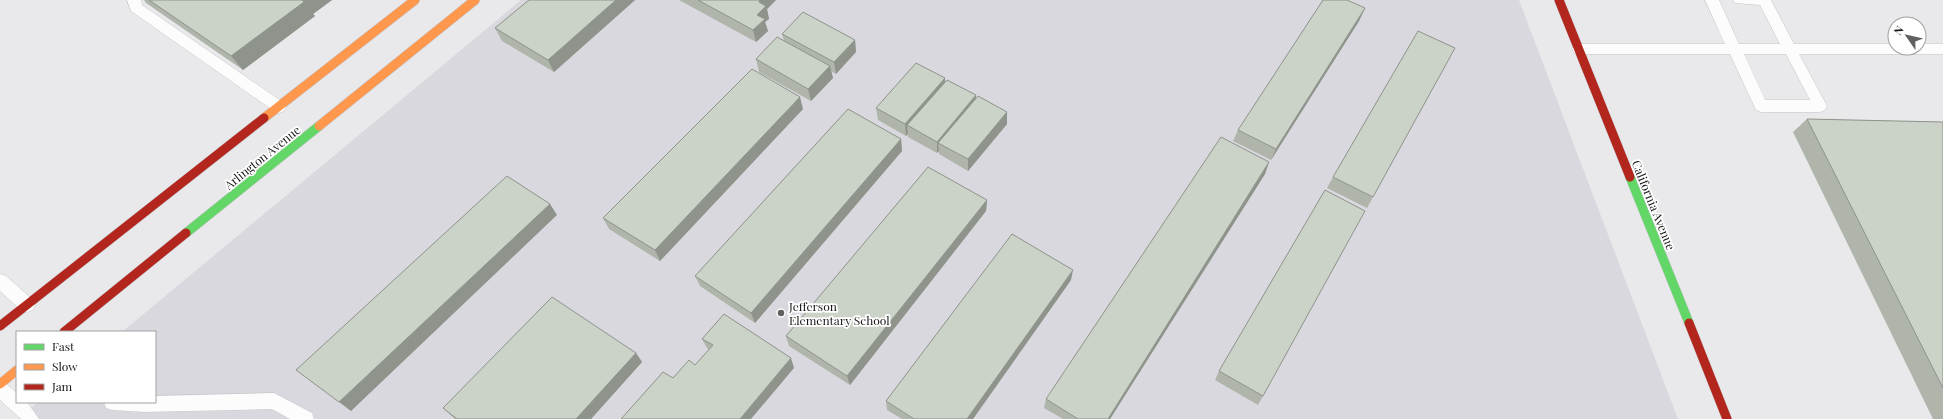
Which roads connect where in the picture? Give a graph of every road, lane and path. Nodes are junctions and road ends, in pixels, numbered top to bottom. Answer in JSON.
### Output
{"nodes":[{"id":1,"x":134,"y":0,"type":"edge"},
{"id":2,"x":415,"y":0,"type":"edge"},
{"id":3,"x":475,"y":0,"type":"edge"},
{"id":4,"x":1559,"y":0,"type":"edge"},
{"id":5,"x":1712,"y":0,"type":"edge"},
{"id":6,"x":1740,"y":0,"type":"edge"},
{"id":7,"x":1579,"y":49,"type":"junction"},
{"id":8,"x":1735,"y":49,"type":"junction"},
{"id":9,"x":1943,"y":49,"type":"edge"},
{"id":10,"x":1791,"y":50,"type":"junction"},
{"id":11,"x":279,"y":107,"type":"junction"},
{"id":12,"x":0,"y":280,"type":"edge"},
{"id":13,"x":27,"y":305,"type":"junction"},
{"id":14,"x":0,"y":326,"type":"edge"},
{"id":15,"x":65,"y":331,"type":"edge"},
{"id":16,"x":16,"y":371,"type":"edge"},
{"id":17,"x":0,"y":384,"type":"edge"},
{"id":18,"x":0,"y":389,"type":"edge"},
{"id":19,"x":128,"y":403,"type":"edge"},
{"id":20,"x":31,"y":419,"type":"edge"},
{"id":21,"x":306,"y":419,"type":"edge"},
{"id":22,"x":1727,"y":419,"type":"edge"}],
"edges":[{"from":1,"to":11,"type":"lane"},
{"from":2,"to":11,"type":"main road"},
{"from":3,"to":15,"type":"main road","name":"Arlington Avenue"},
{"from":4,"to":7,"type":"main road","name":"California Avenue"},
{"from":5,"to":8,"type":"lane"},
{"from":6,"to":10,"type":"lane"},
{"from":7,"to":8,"type":"lane"},
{"from":7,"to":22,"type":"main road","name":"California Avenue"},
{"from":8,"to":10,"type":"lane"},
{"from":8,"to":10,"type":"lane"},
{"from":9,"to":10,"type":"lane"},
{"from":11,"to":13,"type":"main road"},
{"from":12,"to":13,"type":"lane"},
{"from":13,"to":14,"type":"main road"},
{"from":16,"to":17,"type":"main road"},
{"from":18,"to":20,"type":"lane"},
{"from":19,"to":21,"type":"lane"}]}
